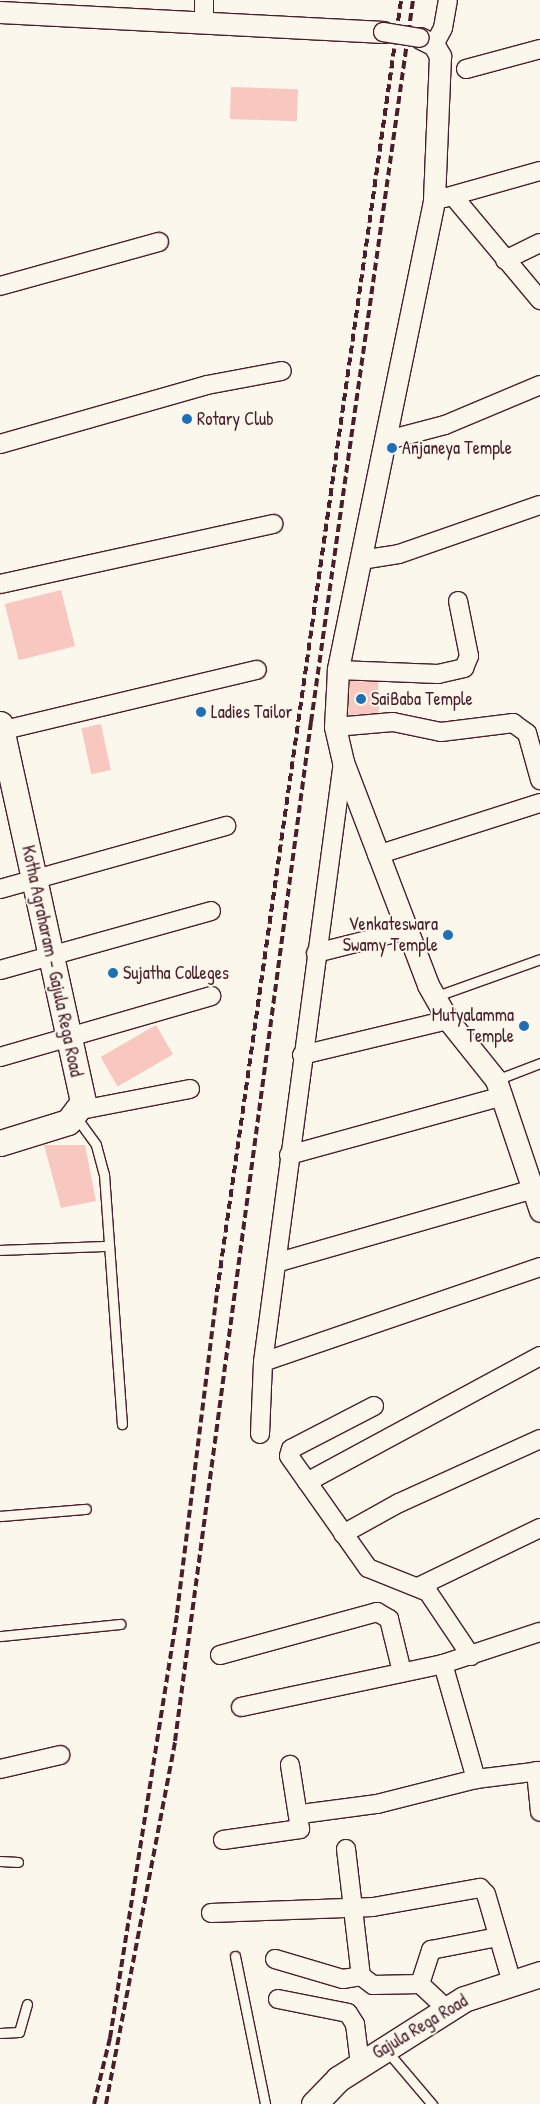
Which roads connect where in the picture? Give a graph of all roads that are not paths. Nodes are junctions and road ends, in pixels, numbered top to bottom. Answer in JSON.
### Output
{"nodes":[{"id":1,"x":204,"y":0,"type":"edge"},
{"id":2,"x":448,"y":0,"type":"edge"},
{"id":3,"x":0,"y":12,"type":"edge"},
{"id":4,"x":204,"y":22,"type":"junction"},
{"id":5,"x":383,"y":32,"type":"joint"},
{"id":6,"x":427,"y":41,"type":"junction"},
{"id":7,"x":540,"y":49,"type":"edge"},
{"id":8,"x":466,"y":69,"type":"dead end"},
{"id":9,"x":540,"y":171,"type":"edge"},
{"id":10,"x":444,"y":199,"type":"junction"},
{"id":11,"x":159,"y":242,"type":"dead end"},
{"id":12,"x":540,"y":243,"type":"edge"},
{"id":13,"x":506,"y":260,"type":"junction"},
{"id":14,"x":0,"y":286,"type":"edge"},
{"id":15,"x":540,"y":300,"type":"edge"},
{"id":16,"x":282,"y":371,"type":"dead end"},
{"id":17,"x":540,"y":385,"type":"edge"},
{"id":18,"x":384,"y":441,"type":"junction"},
{"id":19,"x":0,"y":444,"type":"edge"},
{"id":20,"x":540,"y":505,"type":"edge"},
{"id":21,"x":274,"y":524,"type":"dead end"},
{"id":22,"x":361,"y":560,"type":"junction"},
{"id":23,"x":0,"y":584,"type":"edge"},
{"id":24,"x":458,"y":601,"type":"dead end"},
{"id":25,"x":257,"y":670,"type":"dead end"},
{"id":26,"x":338,"y":670,"type":"junction"},
{"id":27,"x":334,"y":727,"type":"junction"},
{"id":28,"x":0,"y":729,"type":"edge"},
{"id":29,"x":536,"y":752,"type":"edge"},
{"id":30,"x":343,"y":762,"type":"junction"},
{"id":31,"x":540,"y":780,"type":"edge"},
{"id":32,"x":540,"y":803,"type":"edge"},
{"id":33,"x":226,"y":826,"type":"dead end"},
{"id":34,"x":378,"y":855,"type":"junction"},
{"id":35,"x":35,"y":879,"type":"junction"},
{"id":36,"x":0,"y":889,"type":"edge"},
{"id":37,"x":211,"y":911,"type":"dead end"},
{"id":38,"x":407,"y":930,"type":"junction"},
{"id":39,"x":316,"y":953,"type":"junction"},
{"id":40,"x":52,"y":956,"type":"junction"},
{"id":41,"x":540,"y":959,"type":"edge"},
{"id":42,"x":0,"y":970,"type":"edge"},
{"id":43,"x":211,"y":996,"type":"dead end"},
{"id":44,"x":434,"y":997,"type":"junction"},
{"id":45,"x":448,"y":1020,"type":"junction"},
{"id":46,"x":70,"y":1036,"type":"junction"},
{"id":47,"x":302,"y":1055,"type":"junction"},
{"id":48,"x":0,"y":1057,"type":"edge"},
{"id":49,"x":540,"y":1064,"type":"edge"},
{"id":50,"x":500,"y":1088,"type":"junction"},
{"id":51,"x":190,"y":1089,"type":"dead end"},
{"id":52,"x":78,"y":1114,"type":"junction"},
{"id":53,"x":0,"y":1143,"type":"edge"},
{"id":54,"x":289,"y":1155,"type":"junction"},
{"id":55,"x":533,"y":1189,"type":"junction"},
{"id":56,"x":540,"y":1211,"type":"edge"},
{"id":57,"x":106,"y":1246,"type":"junction"},
{"id":58,"x":0,"y":1250,"type":"edge"},
{"id":59,"x":279,"y":1262,"type":"junction"},
{"id":60,"x":540,"y":1267,"type":"edge"},
{"id":61,"x":540,"y":1356,"type":"edge"},
{"id":62,"x":263,"y":1362,"type":"junction"},
{"id":63,"x":374,"y":1406,"type":"dead end"},
{"id":64,"x":122,"y":1424,"type":"dead end"},
{"id":65,"x":260,"y":1434,"type":"dead end"},
{"id":66,"x":540,"y":1439,"type":"edge"},
{"id":67,"x":307,"y":1482,"type":"junction"},
{"id":68,"x":86,"y":1509,"type":"dead end"},
{"id":69,"x":0,"y":1516,"type":"edge"},
{"id":70,"x":540,"y":1528,"type":"edge"},
{"id":71,"x":343,"y":1534,"type":"junction"},
{"id":72,"x":420,"y":1586,"type":"junction"},
{"id":73,"x":120,"y":1624,"type":"dead end"},
{"id":74,"x":540,"y":1632,"type":"edge"},
{"id":75,"x":0,"y":1636,"type":"edge"},
{"id":76,"x":220,"y":1655,"type":"dead end"},
{"id":77,"x":471,"y":1656,"type":"junction"},
{"id":78,"x":443,"y":1664,"type":"junction"},
{"id":79,"x":402,"y":1672,"type":"junction"},
{"id":80,"x":241,"y":1707,"type":"dead end"},
{"id":81,"x":60,"y":1755,"type":"dead end"},
{"id":82,"x":290,"y":1765,"type":"dead end"},
{"id":83,"x":0,"y":1769,"type":"edge"},
{"id":84,"x":538,"y":1771,"type":"edge"},
{"id":85,"x":476,"y":1779,"type":"junction"},
{"id":86,"x":540,"y":1812,"type":"edge"},
{"id":87,"x":300,"y":1814,"type":"junction"},
{"id":88,"x":223,"y":1840,"type":"dead end"},
{"id":89,"x":346,"y":1849,"type":"dead end"},
{"id":90,"x":0,"y":1861,"type":"edge"},
{"id":91,"x":18,"y":1862,"type":"dead end"},
{"id":92,"x":351,"y":1908,"type":"junction"},
{"id":93,"x":211,"y":1913,"type":"dead end"},
{"id":94,"x":498,"y":1937,"type":"junction"},
{"id":95,"x":235,"y":1956,"type":"dead end"},
{"id":96,"x":275,"y":1959,"type":"dead end"},
{"id":97,"x":540,"y":1974,"type":"edge"},
{"id":98,"x":361,"y":1976,"type":"junction"},
{"id":99,"x":512,"y":1983,"type":"junction"},
{"id":100,"x":420,"y":1984,"type":"junction"},
{"id":101,"x":278,"y":1999,"type":"dead end"},
{"id":102,"x":27,"y":2004,"type":"dead end"},
{"id":103,"x":447,"y":2009,"type":"junction"},
{"id":104,"x":0,"y":2033,"type":"edge"},
{"id":105,"x":384,"y":2048,"type":"junction"},
{"id":106,"x":360,"y":2064,"type":"junction"},
{"id":107,"x":265,"y":2104,"type":"edge"},
{"id":108,"x":314,"y":2104,"type":"edge"},
{"id":109,"x":432,"y":2104,"type":"edge"}],
"edges":[{"from":1,"to":4,"type":"street"},
{"from":2,"to":6,"type":"street"},
{"from":3,"to":4,"type":"street"},
{"from":4,"to":5,"type":"street"},
{"from":5,"to":6,"type":"street","bridge":true},
{"from":6,"to":10,"type":"street"},
{"from":7,"to":8,"type":"street"},
{"from":9,"to":10,"type":"street"},
{"from":10,"to":13,"type":"street"},
{"from":10,"to":18,"type":"street"},
{"from":11,"to":14,"type":"street"},
{"from":12,"to":13,"type":"street"},
{"from":13,"to":15,"type":"street"},
{"from":16,"to":19,"type":"street"},
{"from":17,"to":18,"type":"street"},
{"from":18,"to":22,"type":"street"},
{"from":20,"to":22,"type":"street"},
{"from":21,"to":23,"type":"street"},
{"from":22,"to":26,"type":"street"},
{"from":24,"to":26,"type":"street"},
{"from":25,"to":28,"type":"street"},
{"from":26,"to":27,"type":"street"},
{"from":27,"to":29,"type":"street"},
{"from":27,"to":30,"type":"street"},
{"from":28,"to":35,"type":"main road","name":"Kotha Agraharam - Gajula Rega Road"},
{"from":29,"to":31,"type":"street"},
{"from":30,"to":34,"type":"street"},
{"from":30,"to":39,"type":"street"},
{"from":32,"to":34,"type":"street"},
{"from":33,"to":35,"type":"street"},
{"from":34,"to":38,"type":"street"},
{"from":35,"to":36,"type":"street"},
{"from":35,"to":40,"type":"main road","name":"Kotha Agraharam - Gajula Rega Road"},
{"from":37,"to":40,"type":"street"},
{"from":38,"to":39,"type":"street"},
{"from":38,"to":44,"type":"street"},
{"from":39,"to":47,"type":"street"},
{"from":40,"to":42,"type":"street"},
{"from":40,"to":46,"type":"main road","name":"Kotha Agraharam - Gajula Rega Road"},
{"from":41,"to":44,"type":"lane"},
{"from":43,"to":46,"type":"street"},
{"from":44,"to":45,"type":"street"},
{"from":45,"to":47,"type":"street"},
{"from":45,"to":50,"type":"street"},
{"from":46,"to":48,"type":"street"},
{"from":46,"to":52,"type":"main road","name":"Kotha Agraharam - Gajula Rega Road"},
{"from":47,"to":54,"type":"street"},
{"from":49,"to":50,"type":"lane"},
{"from":50,"to":54,"type":"street"},
{"from":50,"to":55,"type":"street"},
{"from":51,"to":52,"type":"street"},
{"from":52,"to":53,"type":"main road"},
{"from":52,"to":57,"type":"lane"},
{"from":54,"to":59,"type":"street"},
{"from":55,"to":56,"type":"street"},
{"from":55,"to":59,"type":"street"},
{"from":57,"to":58,"type":"lane"},
{"from":57,"to":64,"type":"lane"},
{"from":59,"to":62,"type":"street"},
{"from":60,"to":62,"type":"street"},
{"from":61,"to":67,"type":"street"},
{"from":62,"to":65,"type":"street"},
{"from":63,"to":67,"type":"street"},
{"from":66,"to":71,"type":"street"},
{"from":67,"to":71,"type":"street"},
{"from":68,"to":69,"type":"lane"},
{"from":70,"to":72,"type":"street"},
{"from":71,"to":72,"type":"street"},
{"from":72,"to":77,"type":"street"},
{"from":73,"to":75,"type":"lane"},
{"from":74,"to":77,"type":"street"},
{"from":76,"to":79,"type":"street"},
{"from":77,"to":78,"type":"street"},
{"from":78,"to":79,"type":"street"},
{"from":78,"to":85,"type":"street"},
{"from":79,"to":80,"type":"street"},
{"from":81,"to":83,"type":"street"},
{"from":82,"to":87,"type":"street"},
{"from":84,"to":85,"type":"street"},
{"from":84,"to":86,"type":"street"},
{"from":85,"to":87,"type":"street"},
{"from":87,"to":88,"type":"street"},
{"from":89,"to":92,"type":"street"},
{"from":90,"to":91,"type":"lane"},
{"from":92,"to":93,"type":"street"},
{"from":92,"to":94,"type":"street"},
{"from":92,"to":98,"type":"street"},
{"from":94,"to":99,"type":"street"},
{"from":94,"to":100,"type":"street"},
{"from":95,"to":107,"type":"lane"},
{"from":96,"to":98,"type":"street"},
{"from":97,"to":99,"type":"main road","name":"Gajula Rega Road"},
{"from":98,"to":100,"type":"street"},
{"from":99,"to":103,"type":"main road","name":"Gajula Rega Road"},
{"from":100,"to":103,"type":"street"},
{"from":101,"to":106,"type":"street"},
{"from":102,"to":104,"type":"lane"},
{"from":103,"to":105,"type":"main road","name":"Gajula Rega Road"},
{"from":105,"to":106,"type":"main road","name":"Gajula Rega Road"},
{"from":105,"to":109,"type":"lane"},
{"from":106,"to":108,"type":"main road","name":"Gajula Rega Road"}]}
